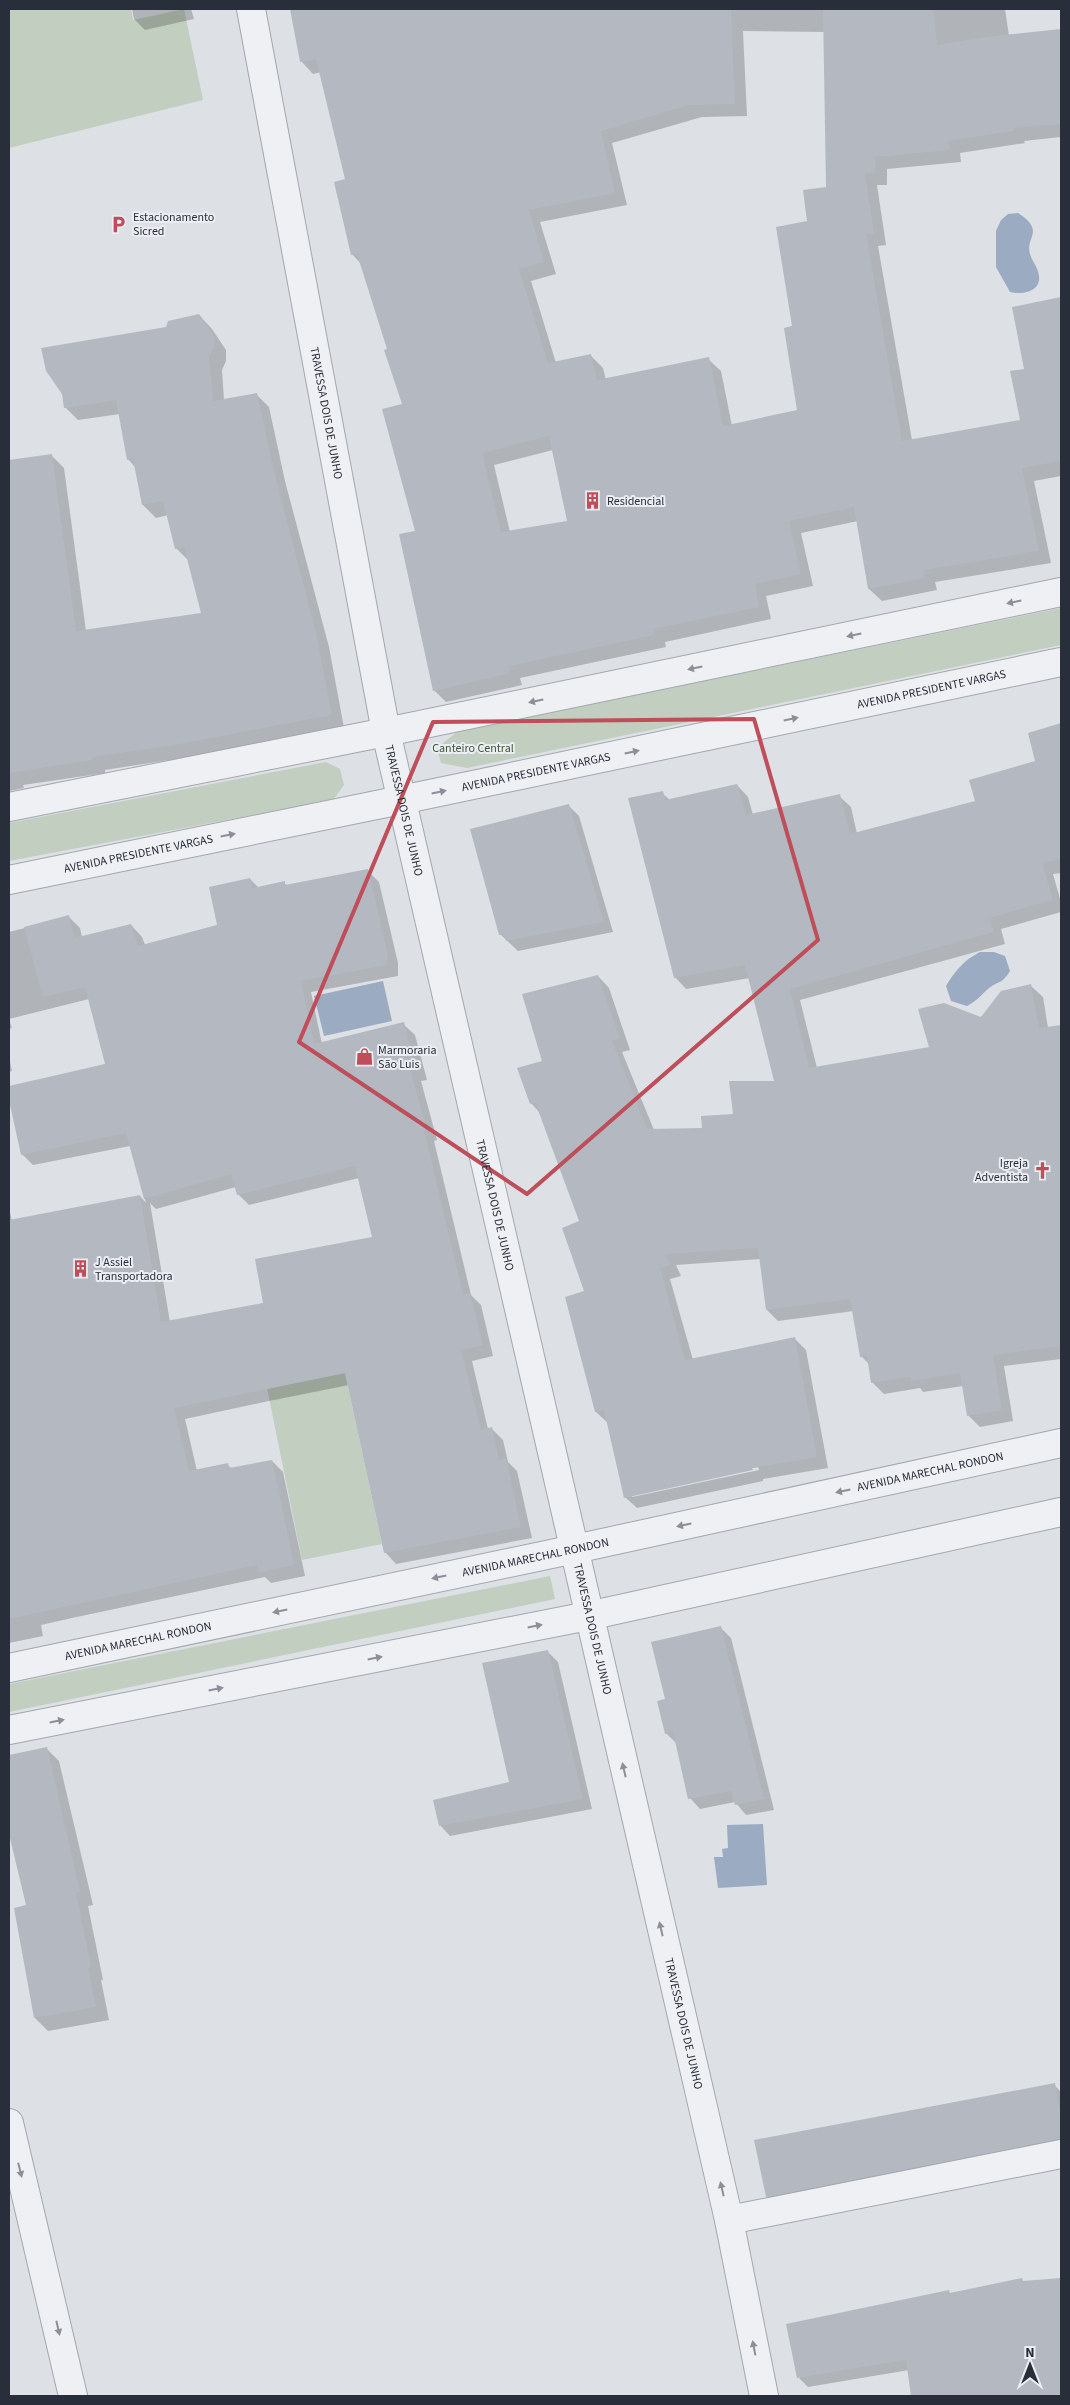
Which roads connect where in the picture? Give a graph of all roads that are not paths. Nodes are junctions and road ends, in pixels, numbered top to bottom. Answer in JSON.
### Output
{"nodes":[{"id":1,"x":251,"y":9,"type":"edge"},
{"id":2,"x":1061,"y":592,"type":"edge"},
{"id":3,"x":1061,"y":662,"type":"edge"},
{"id":4,"x":386,"y":732,"type":"junction"},
{"id":5,"x":401,"y":800,"type":"junction"},
{"id":6,"x":9,"y":807,"type":"edge"},
{"id":7,"x":9,"y":880,"type":"edge"},
{"id":8,"x":1061,"y":1443,"type":"edge"},
{"id":9,"x":1061,"y":1512,"type":"edge"},
{"id":10,"x":575,"y":1549,"type":"junction"},
{"id":11,"x":588,"y":1616,"type":"junction"},
{"id":12,"x":9,"y":1668,"type":"edge"},
{"id":13,"x":9,"y":1730,"type":"edge"},
{"id":14,"x":9,"y":2123,"type":"edge"},
{"id":15,"x":1061,"y":2154,"type":"edge"},
{"id":16,"x":729,"y":2220,"type":"junction"},
{"id":17,"x":73,"y":2396,"type":"edge"},
{"id":18,"x":764,"y":2396,"type":"edge"}],
"edges":[{"from":1,"to":4,"type":"street","name":"TRAVESSA DOIS DE JUNHO"},
{"from":2,"to":4,"type":"street","one_way":true},
{"from":5,"to":3,"type":"street","name":"AVENIDA PRESIDENTE VARGAS","one_way":true},
{"from":4,"to":5,"type":"street","name":"TRAVESSA DOIS DE JUNHO"},
{"from":4,"to":6,"type":"street"},
{"from":7,"to":5,"type":"street","name":"AVENIDA PRESIDENTE VARGAS","one_way":true},
{"from":5,"to":10,"type":"street","name":"TRAVESSA DOIS DE JUNHO"},
{"from":8,"to":10,"type":"street","name":"AVENIDA MARECHAL RONDON","one_way":true},
{"from":9,"to":11,"type":"street"},
{"from":10,"to":11,"type":"street","name":"TRAVESSA DOIS DE JUNHO"},
{"from":10,"to":12,"type":"street","name":"AVENIDA MARECHAL RONDON","one_way":true},
{"from":13,"to":11,"type":"street","one_way":true},
{"from":16,"to":11,"type":"street","name":"TRAVESSA DOIS DE JUNHO","one_way":true},
{"from":14,"to":17,"type":"street","one_way":true},
{"from":15,"to":16,"type":"street"},
{"from":18,"to":16,"type":"street","name":"TRAVESSA DOIS DE JUNHO","one_way":true}]}
